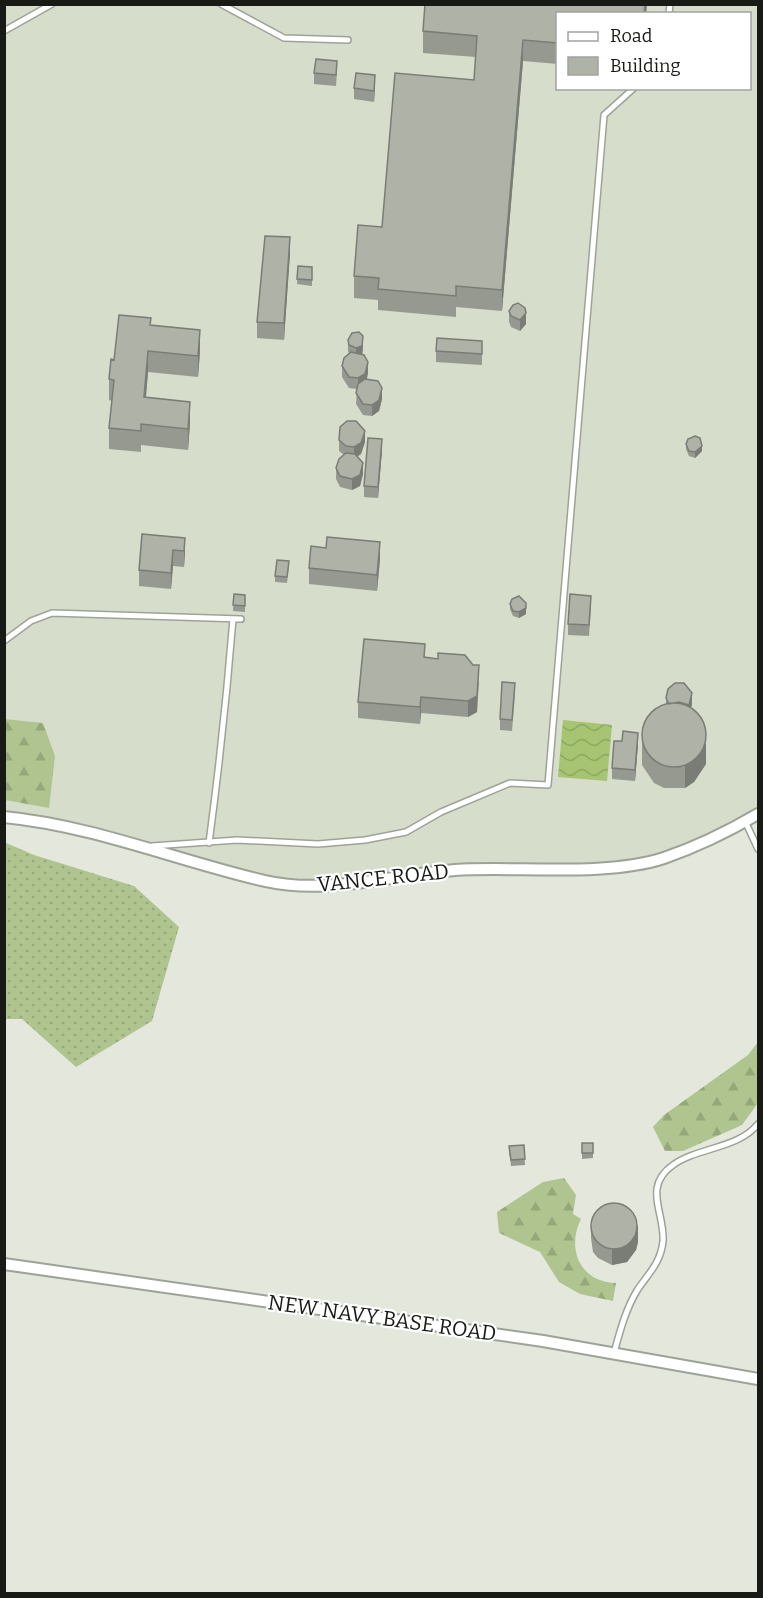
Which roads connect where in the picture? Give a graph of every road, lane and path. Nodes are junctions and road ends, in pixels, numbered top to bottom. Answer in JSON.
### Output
{"nodes":[{"id":1,"x":52,"y":4,"type":"edge"},
{"id":2,"x":221,"y":4,"type":"edge"},
{"id":3,"x":4,"y":31,"type":"edge"},
{"id":4,"x":348,"y":40,"type":"dead end"},
{"id":5,"x":632,"y":90,"type":"edge"},
{"id":6,"x":233,"y":619,"type":"junction"},
{"id":7,"x":241,"y":620,"type":"dead end"},
{"id":8,"x":4,"y":641,"type":"edge"},
{"id":9,"x":759,"y":814,"type":"edge"},
{"id":10,"x":4,"y":817,"type":"edge"},
{"id":11,"x":745,"y":821,"type":"junction"},
{"id":12,"x":209,"y":843,"type":"junction"},
{"id":13,"x":147,"y":846,"type":"junction"},
{"id":14,"x":759,"y":849,"type":"edge"},
{"id":15,"x":759,"y":1125,"type":"edge"},
{"id":16,"x":4,"y":1264,"type":"edge"},
{"id":17,"x":614,"y":1353,"type":"junction"},
{"id":18,"x":759,"y":1379,"type":"edge"}],
"edges":[{"from":1,"to":3,"type":"lane"},
{"from":2,"to":4,"type":"lane"},
{"from":5,"to":12,"type":"lane"},
{"from":6,"to":7,"type":"lane"},
{"from":6,"to":8,"type":"lane"},
{"from":6,"to":12,"type":"lane"},
{"from":9,"to":11,"type":"street","name":"VANCE ROAD"},
{"from":10,"to":13,"type":"street","name":"VANCE ROAD"},
{"from":11,"to":13,"type":"street","name":"VANCE ROAD"},
{"from":11,"to":14,"type":"lane"},
{"from":12,"to":13,"type":"lane"},
{"from":15,"to":17,"type":"lane"},
{"from":16,"to":17,"type":"street","name":"NEW NAVY BASE ROAD"},
{"from":17,"to":18,"type":"street","name":"NEW NAVY BASE ROAD"}]}
